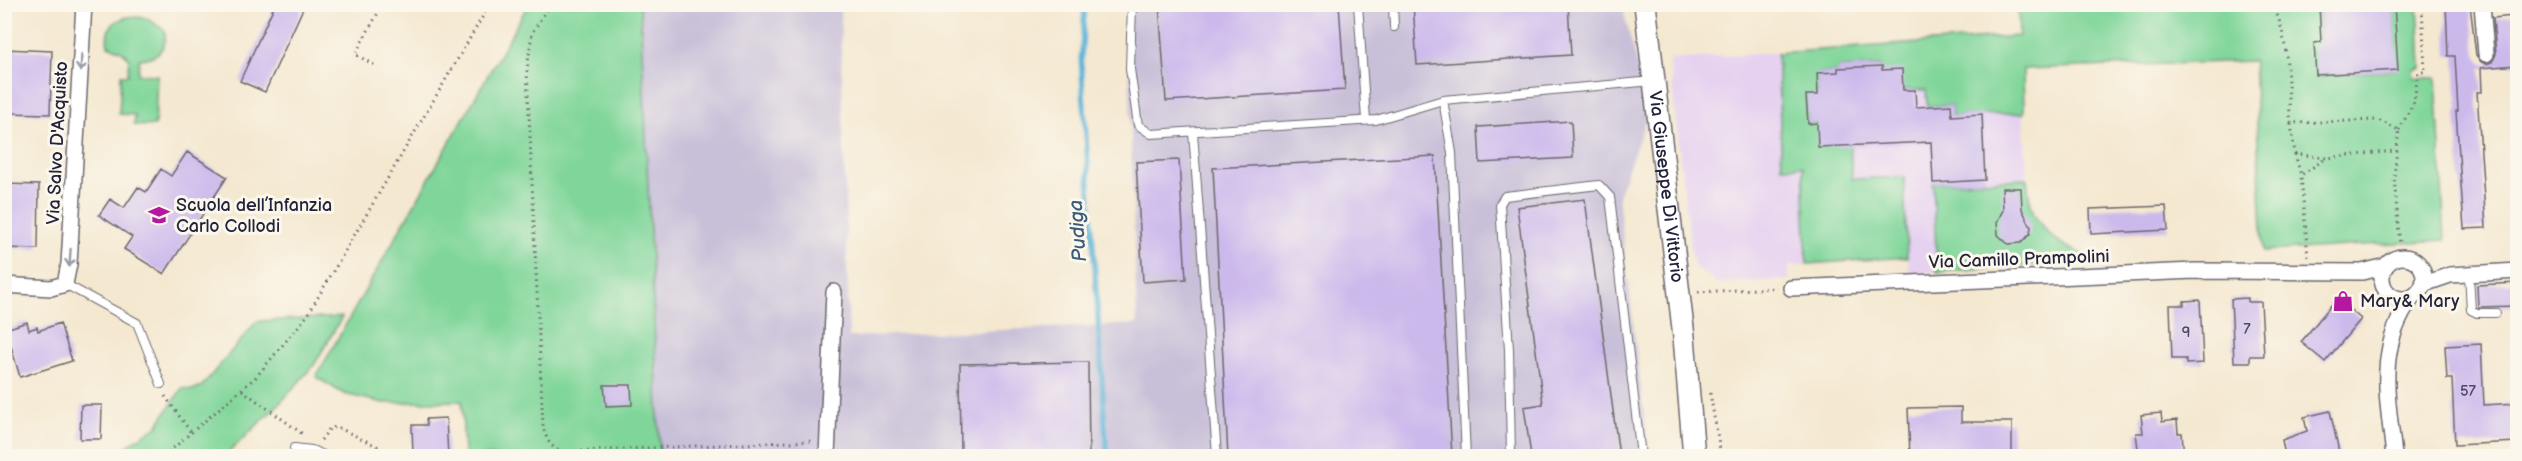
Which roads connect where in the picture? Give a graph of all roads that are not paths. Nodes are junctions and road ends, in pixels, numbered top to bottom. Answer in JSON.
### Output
{"nodes":[{"id":1,"x":84,"y":4,"type":"edge"},
{"id":2,"x":1132,"y":4,"type":"edge"},
{"id":3,"x":1358,"y":4,"type":"edge"},
{"id":4,"x":1393,"y":4,"type":"edge"},
{"id":5,"x":1645,"y":4,"type":"edge"},
{"id":6,"x":1657,"y":4,"type":"edge"},
{"id":7,"x":2482,"y":4,"type":"edge"},
{"id":8,"x":1394,"y":27,"type":"dead end"},
{"id":9,"x":1650,"y":39,"type":"junction"},
{"id":10,"x":2486,"y":54,"type":"dead end"},
{"id":11,"x":1654,"y":81,"type":"junction"},
{"id":12,"x":1443,"y":100,"type":"junction"},
{"id":13,"x":1366,"y":120,"type":"junction"},
{"id":14,"x":1193,"y":132,"type":"junction"},
{"id":15,"x":2517,"y":271,"type":"edge"},
{"id":16,"x":2384,"y":273,"type":"junction"},
{"id":17,"x":2469,"y":274,"type":"junction"},
{"id":18,"x":65,"y":284,"type":"junction"},
{"id":19,"x":2424,"y":284,"type":"junction"},
{"id":20,"x":4,"y":285,"type":"edge"},
{"id":21,"x":1791,"y":288,"type":"road end"},
{"id":22,"x":834,"y":292,"type":"dead end"},
{"id":23,"x":2394,"y":297,"type":"junction"},
{"id":24,"x":2412,"y":298,"type":"junction"},
{"id":25,"x":2496,"y":313,"type":"dead end"},
{"id":26,"x":2397,"y":319,"type":"junction"},
{"id":27,"x":1684,"y":337,"type":"junction"},
{"id":28,"x":161,"y":384,"type":"road end"},
{"id":29,"x":294,"y":448,"type":"dead end"},
{"id":30,"x":326,"y":456,"type":"edge"},
{"id":31,"x":827,"y":456,"type":"edge"},
{"id":32,"x":1217,"y":456,"type":"edge"},
{"id":33,"x":1466,"y":456,"type":"edge"},
{"id":34,"x":1511,"y":456,"type":"edge"},
{"id":35,"x":1641,"y":456,"type":"edge"},
{"id":36,"x":1694,"y":456,"type":"edge"},
{"id":37,"x":1705,"y":456,"type":"edge"},
{"id":38,"x":2394,"y":456,"type":"edge"}],
"edges":[{"from":1,"to":18,"type":"street","name":"Via Salvo D'Acquisto","one_way":true},
{"from":2,"to":14,"type":"lane"},
{"from":3,"to":13,"type":"lane"},
{"from":4,"to":8,"type":"lane"},
{"from":5,"to":9,"type":"street","name":"Via Giuseppe Di Vittorio"},
{"from":6,"to":9,"type":"street","name":"Via Giuseppe Di Vittorio"},
{"from":7,"to":10,"type":"street"},
{"from":9,"to":11,"type":"street","name":"Via Giuseppe Di Vittorio"},
{"from":11,"to":12,"type":"lane"},
{"from":11,"to":27,"type":"street","name":"Via Giuseppe Di Vittorio"},
{"from":12,"to":13,"type":"lane"},
{"from":12,"to":33,"type":"lane"},
{"from":13,"to":14,"type":"lane"},
{"from":14,"to":32,"type":"lane"},
{"from":15,"to":17,"type":"street"},
{"from":16,"to":19,"type":"street"},
{"from":16,"to":21,"type":"street","name":"Via Camillo Prampolini"},
{"from":16,"to":23,"type":"street"},
{"from":17,"to":19,"type":"street"},
{"from":17,"to":25,"type":"lane"},
{"from":18,"to":20,"type":"street"},
{"from":18,"to":28,"type":"lane"},
{"from":19,"to":24,"type":"street"},
{"from":22,"to":31,"type":"street"},
{"from":23,"to":24,"type":"street"},
{"from":23,"to":26,"type":"street"},
{"from":24,"to":26,"type":"street"},
{"from":26,"to":38,"type":"street"},
{"from":27,"to":36,"type":"street","name":"Via Giuseppe Di Vittorio"},
{"from":27,"to":37,"type":"street","name":"Via Giuseppe Di Vittorio"},
{"from":29,"to":30,"type":"lane"},
{"from":34,"to":35,"type":"lane"}]}
